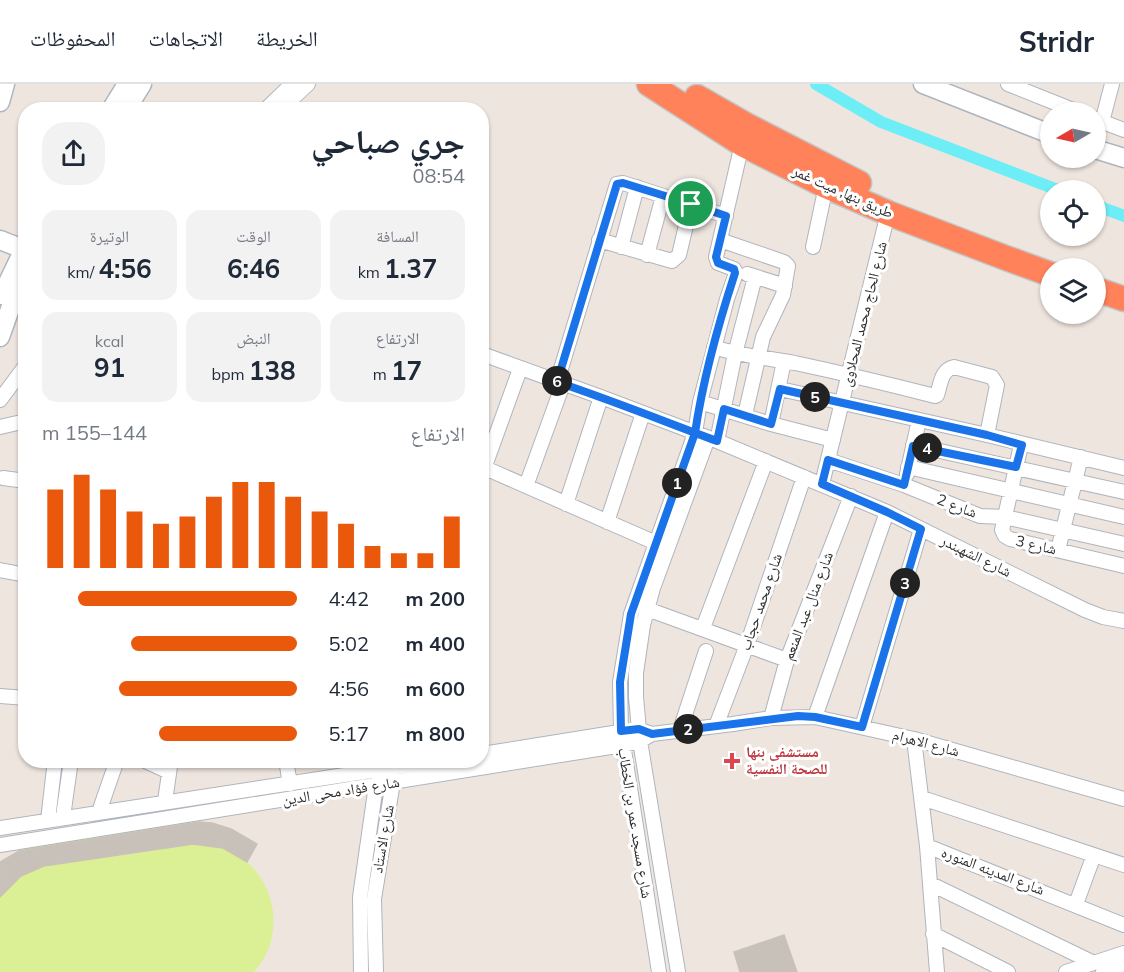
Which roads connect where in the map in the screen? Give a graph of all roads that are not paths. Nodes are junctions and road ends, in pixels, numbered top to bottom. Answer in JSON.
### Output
{"nodes":[{"id":1,"x":5,"y":84,"type":"edge"},
{"id":2,"x":127,"y":84,"type":"edge"},
{"id":3,"x":142,"y":84,"type":"edge"},
{"id":4,"x":292,"y":84,"type":"edge"},
{"id":5,"x":308,"y":84,"type":"edge"},
{"id":6,"x":649,"y":84,"type":"edge"},
{"id":7,"x":676,"y":84,"type":"edge"},
{"id":8,"x":924,"y":84,"type":"edge"},
{"id":9,"x":1008,"y":84,"type":"edge"},
{"id":10,"x":1112,"y":84,"type":"edge"},
{"id":11,"x":0,"y":102,"type":"edge"},
{"id":12,"x":116,"y":102,"type":"edge"},
{"id":13,"x":131,"y":102,"type":"edge"},
{"id":14,"x":273,"y":102,"type":"edge"},
{"id":15,"x":289,"y":102,"type":"edge"},
{"id":16,"x":1053,"y":102,"type":"edge"},
{"id":17,"x":1106,"y":102,"type":"edge"},
{"id":18,"x":1106,"y":124,"type":"edge"},
{"id":19,"x":1040,"y":130,"type":"edge"},
{"id":20,"x":1124,"y":130,"type":"edge"},
{"id":21,"x":742,"y":144,"type":"junction"},
{"id":22,"x":1106,"y":152,"type":"edge"},
{"id":23,"x":1124,"y":158,"type":"edge"},
{"id":24,"x":830,"y":178,"type":"junction"},
{"id":25,"x":637,"y":187,"type":"junction"},
{"id":26,"x":663,"y":196,"type":"junction"},
{"id":27,"x":691,"y":204,"type":"junction"},
{"id":28,"x":888,"y":213,"type":"junction"},
{"id":29,"x":726,"y":216,"type":"junction"},
{"id":30,"x":0,"y":240,"type":"edge"},
{"id":31,"x":599,"y":240,"type":"junction"},
{"id":32,"x":720,"y":240,"type":"junction"},
{"id":33,"x":18,"y":245,"type":"edge"},
{"id":34,"x":621,"y":247,"type":"junction"},
{"id":35,"x":813,"y":247,"type":"dead end"},
{"id":36,"x":647,"y":255,"type":"junction"},
{"id":37,"x":1041,"y":258,"type":"edge"},
{"id":38,"x":18,"y":260,"type":"edge"},
{"id":39,"x":735,"y":270,"type":"junction"},
{"id":40,"x":1040,"y":270,"type":"edge"},
{"id":41,"x":755,"y":277,"type":"junction"},
{"id":42,"x":1106,"y":280,"type":"edge"},
{"id":43,"x":785,"y":286,"type":"junction"},
{"id":44,"x":1124,"y":286,"type":"edge"},
{"id":45,"x":18,"y":288,"type":"edge"},
{"id":46,"x":1106,"y":292,"type":"edge"},
{"id":47,"x":1124,"y":298,"type":"edge"},
{"id":48,"x":0,"y":299,"type":"edge"},
{"id":49,"x":0,"y":337,"type":"edge"},
{"id":50,"x":714,"y":347,"type":"junction"},
{"id":51,"x":735,"y":354,"type":"junction"},
{"id":52,"x":489,"y":357,"type":"edge"},
{"id":53,"x":759,"y":357,"type":"junction"},
{"id":54,"x":784,"y":361,"type":"junction"},
{"id":55,"x":520,"y":369,"type":"junction"},
{"id":56,"x":848,"y":374,"type":"junction"},
{"id":57,"x":18,"y":375,"type":"edge"},
{"id":58,"x":560,"y":383,"type":"junction"},
{"id":59,"x":780,"y":389,"type":"junction"},
{"id":60,"x":601,"y":397,"type":"junction"},
{"id":61,"x":0,"y":400,"type":"edge"},
{"id":62,"x":700,"y":402,"type":"junction"},
{"id":63,"x":842,"y":403,"type":"junction"},
{"id":64,"x":724,"y":409,"type":"junction"},
{"id":65,"x":643,"y":413,"type":"junction"},
{"id":66,"x":745,"y":415,"type":"junction"},
{"id":67,"x":919,"y":420,"type":"junction"},
{"id":68,"x":18,"y":423,"type":"edge"},
{"id":69,"x":771,"y":424,"type":"junction"},
{"id":70,"x":0,"y":427,"type":"edge"},
{"id":71,"x":987,"y":435,"type":"junction"},
{"id":72,"x":706,"y":437,"type":"junction"},
{"id":73,"x":833,"y":440,"type":"junction"},
{"id":74,"x":1022,"y":445,"type":"junction"},
{"id":75,"x":913,"y":446,"type":"junction"},
{"id":76,"x":489,"y":455,"type":"edge"},
{"id":77,"x":1081,"y":457,"type":"junction"},
{"id":78,"x":828,"y":460,"type":"junction"},
{"id":79,"x":766,"y":461,"type":"junction"},
{"id":80,"x":908,"y":467,"type":"junction"},
{"id":81,"x":1016,"y":467,"type":"junction"},
{"id":82,"x":1124,"y":468,"type":"edge"},
{"id":83,"x":489,"y":474,"type":"edge"},
{"id":84,"x":804,"y":477,"type":"junction"},
{"id":85,"x":3,"y":478,"type":"dead end"},
{"id":86,"x":18,"y":480,"type":"edge"},
{"id":87,"x":1076,"y":481,"type":"junction"},
{"id":88,"x":822,"y":484,"type":"junction"},
{"id":89,"x":904,"y":485,"type":"junction"},
{"id":90,"x":526,"y":486,"type":"junction"},
{"id":91,"x":1011,"y":491,"type":"junction"},
{"id":92,"x":1124,"y":492,"type":"edge"},
{"id":93,"x":851,"y":496,"type":"junction"},
{"id":94,"x":566,"y":504,"type":"junction"},
{"id":95,"x":1070,"y":504,"type":"junction"},
{"id":96,"x":887,"y":512,"type":"junction"},
{"id":97,"x":1005,"y":517,"type":"junction"},
{"id":98,"x":1124,"y":517,"type":"edge"},
{"id":99,"x":607,"y":522,"type":"junction"},
{"id":100,"x":921,"y":529,"type":"junction"},
{"id":101,"x":1063,"y":529,"type":"junction"},
{"id":102,"x":656,"y":543,"type":"junction"},
{"id":103,"x":1124,"y":544,"type":"edge"},
{"id":104,"x":1058,"y":550,"type":"junction"},
{"id":105,"x":1124,"y":566,"type":"edge"},
{"id":106,"x":0,"y":570,"type":"edge"},
{"id":107,"x":18,"y":573,"type":"edge"},
{"id":108,"x":647,"y":609,"type":"junction"},
{"id":109,"x":1124,"y":621,"type":"edge"},
{"id":110,"x":703,"y":628,"type":"junction"},
{"id":111,"x":747,"y":645,"type":"junction"},
{"id":112,"x":706,"y":651,"type":"dead end"},
{"id":113,"x":787,"y":660,"type":"junction"},
{"id":114,"x":0,"y":696,"type":"edge"},
{"id":115,"x":18,"y":697,"type":"edge"},
{"id":116,"x":815,"y":717,"type":"junction"},
{"id":117,"x":771,"y":718,"type":"junction"},
{"id":118,"x":716,"y":726,"type":"junction"},
{"id":119,"x":862,"y":727,"type":"junction"},
{"id":120,"x":681,"y":730,"type":"junction"},
{"id":121,"x":643,"y":735,"type":"junction"},
{"id":122,"x":622,"y":738,"type":"junction"},
{"id":123,"x":914,"y":738,"type":"junction"},
{"id":124,"x":489,"y":753,"type":"edge"},
{"id":125,"x":489,"y":764,"type":"edge"},
{"id":126,"x":54,"y":768,"type":"edge"},
{"id":127,"x":70,"y":768,"type":"edge"},
{"id":128,"x":114,"y":768,"type":"edge"},
{"id":129,"x":170,"y":768,"type":"edge"},
{"id":130,"x":287,"y":768,"type":"edge"},
{"id":131,"x":371,"y":768,"type":"edge"},
{"id":132,"x":385,"y":768,"type":"edge"},
{"id":133,"x":387,"y":768,"type":"edge"},
{"id":134,"x":466,"y":768,"type":"edge"},
{"id":135,"x":393,"y":782,"type":"junction"},
{"id":136,"x":290,"y":784,"type":"junction"},
{"id":137,"x":375,"y":792,"type":"junction"},
{"id":138,"x":922,"y":798,"type":"junction"},
{"id":139,"x":1124,"y":799,"type":"edge"},
{"id":140,"x":390,"y":800,"type":"junction"},
{"id":141,"x":165,"y":801,"type":"junction"},
{"id":142,"x":99,"y":812,"type":"junction"},
{"id":143,"x":63,"y":817,"type":"junction"},
{"id":144,"x":48,"y":820,"type":"junction"},
{"id":145,"x":0,"y":828,"type":"edge"},
{"id":146,"x":0,"y":845,"type":"edge"},
{"id":147,"x":927,"y":846,"type":"junction"},
{"id":148,"x":1094,"y":855,"type":"junction"},
{"id":149,"x":659,"y":857,"type":"junction"},
{"id":150,"x":641,"y":859,"type":"junction"},
{"id":151,"x":1124,"y":865,"type":"edge"},
{"id":152,"x":369,"y":877,"type":"junction"},
{"id":153,"x":931,"y":884,"type":"junction"},
{"id":154,"x":1076,"y":904,"type":"junction"},
{"id":155,"x":359,"y":922,"type":"junction"},
{"id":156,"x":374,"y":922,"type":"junction"},
{"id":157,"x":1124,"y":925,"type":"edge"},
{"id":158,"x":933,"y":934,"type":"junction"},
{"id":159,"x":1124,"y":953,"type":"edge"},
{"id":160,"x":1124,"y":964,"type":"edge"},
{"id":161,"x":1098,"y":968,"type":"edge"},
{"id":162,"x":361,"y":972,"type":"edge"},
{"id":163,"x":376,"y":972,"type":"edge"},
{"id":164,"x":659,"y":972,"type":"edge"},
{"id":165,"x":678,"y":972,"type":"edge"},
{"id":166,"x":937,"y":972,"type":"edge"},
{"id":167,"x":1008,"y":972,"type":"edge"},
{"id":168,"x":1066,"y":972,"type":"edge"}],
"edges":[{"from":1,"to":11,"type":"main road"},
{"from":2,"to":12,"type":"main road"},
{"from":3,"to":13,"type":"main road"},
{"from":4,"to":14,"type":"street"},
{"from":5,"to":15,"type":"street"},
{"from":6,"to":21,"type":"highway","name":"طريق بنها, ميت غمر"},
{"from":7,"to":24,"type":"highway","name":"طريق بنها, ميت غمر"},
{"from":8,"to":19,"type":"main road"},
{"from":9,"to":16,"type":"street"},
{"from":10,"to":17,"type":"street"},
{"from":18,"to":20,"type":"street"},
{"from":21,"to":24,"type":"highway","name":"طريق بنها, ميت غمر"},
{"from":21,"to":29,"type":"street"},
{"from":22,"to":23,"type":"main road"},
{"from":24,"to":28,"type":"highway","name":"طريق بنها, ميت غمر"},
{"from":24,"to":35,"type":"street"},
{"from":24,"to":37,"type":"highway","name":"طريق بنها, ميت غمر"},
{"from":25,"to":26,"type":"street"},
{"from":25,"to":31,"type":"street"},
{"from":25,"to":34,"type":"street"},
{"from":26,"to":27,"type":"street"},
{"from":26,"to":36,"type":"street"},
{"from":27,"to":29,"type":"street"},
{"from":27,"to":36,"type":"street"},
{"from":28,"to":40,"type":"highway","name":"طريق بنها, ميت غمر"},
{"from":28,"to":56,"type":"street","name":"شارع الحاج محمد المحلاوى"},
{"from":29,"to":32,"type":"street"},
{"from":30,"to":33,"type":"main road"},
{"from":31,"to":34,"type":"street"},
{"from":31,"to":58,"type":"street"},
{"from":32,"to":39,"type":"street"},
{"from":32,"to":43,"type":"street"},
{"from":34,"to":36,"type":"street"},
{"from":38,"to":48,"type":"main road"},
{"from":39,"to":41,"type":"street"},
{"from":39,"to":50,"type":"street"},
{"from":41,"to":43,"type":"street"},
{"from":41,"to":51,"type":"street"},
{"from":42,"to":44,"type":"highway"},
{"from":43,"to":53,"type":"street"},
{"from":45,"to":49,"type":"main road"},
{"from":46,"to":47,"type":"highway"},
{"from":50,"to":51,"type":"street"},
{"from":50,"to":62,"type":"street"},
{"from":51,"to":53,"type":"street"},
{"from":51,"to":64,"type":"street"},
{"from":52,"to":55,"type":"street","name":"شارع الشهبندر"},
{"from":53,"to":54,"type":"street"},
{"from":53,"to":66,"type":"street"},
{"from":54,"to":56,"type":"street"},
{"from":54,"to":59,"type":"street"},
{"from":55,"to":58,"type":"street","name":"شارع الشهبندر"},
{"from":55,"to":76,"type":"street"},
{"from":56,"to":63,"type":"street","name":"شارع الحاج محمد المحلاوى"},
{"from":56,"to":71,"type":"street"},
{"from":57,"to":61,"type":"street"},
{"from":58,"to":60,"type":"street","name":"شارع الشهبندر"},
{"from":58,"to":90,"type":"street"},
{"from":59,"to":63,"type":"street"},
{"from":59,"to":69,"type":"street"},
{"from":60,"to":65,"type":"street","name":"شارع الشهبندر"},
{"from":60,"to":94,"type":"street"},
{"from":62,"to":64,"type":"street"},
{"from":62,"to":72,"type":"street"},
{"from":63,"to":67,"type":"street"},
{"from":63,"to":73,"type":"street","name":"شارع الحاج محمد المحلاوى"},
{"from":64,"to":66,"type":"street"},
{"from":64,"to":72,"type":"street"},
{"from":65,"to":72,"type":"street","name":"شارع الشهبندر"},
{"from":65,"to":99,"type":"street"},
{"from":66,"to":69,"type":"street"},
{"from":67,"to":71,"type":"street"},
{"from":67,"to":75,"type":"street"},
{"from":68,"to":70,"type":"street"},
{"from":69,"to":73,"type":"street"},
{"from":71,"to":74,"type":"street"},
{"from":72,"to":79,"type":"street","name":"شارع الشهبندر"},
{"from":72,"to":102,"type":"street","name":"شارع مسجد عمر بن الخطاب"},
{"from":72,"to":108,"type":"street","name":"شارع مسجد عمر بن الخطاب"},
{"from":73,"to":78,"type":"street","name":"شارع الحاج محمد المحلاوى"},
{"from":74,"to":77,"type":"street"},
{"from":74,"to":81,"type":"street","name":"شارع 3"},
{"from":75,"to":80,"type":"street"},
{"from":75,"to":81,"type":"street"},
{"from":77,"to":82,"type":"street"},
{"from":77,"to":87,"type":"street"},
{"from":78,"to":88,"type":"street","name":"شارع الحاج محمد المحلاوى"},
{"from":78,"to":89,"type":"street","name":"شارع 2"},
{"from":79,"to":84,"type":"street","name":"شارع الشهبندر"},
{"from":79,"to":110,"type":"street"},
{"from":80,"to":89,"type":"street"},
{"from":80,"to":91,"type":"street"},
{"from":81,"to":87,"type":"street"},
{"from":81,"to":91,"type":"street","name":"شارع 3"},
{"from":83,"to":90,"type":"street"},
{"from":84,"to":88,"type":"street","name":"شارع الشهبندر"},
{"from":84,"to":111,"type":"street","name":"شارع محمد حجاب"},
{"from":85,"to":86,"type":"street"},
{"from":87,"to":92,"type":"street"},
{"from":87,"to":95,"type":"street"},
{"from":88,"to":93,"type":"street","name":"شارع الشهبندر"},
{"from":89,"to":97,"type":"street","name":"شارع 2"},
{"from":90,"to":94,"type":"street"},
{"from":91,"to":95,"type":"street"},
{"from":91,"to":97,"type":"street","name":"شارع 3"},
{"from":93,"to":96,"type":"street","name":"شارع الشهبندر"},
{"from":93,"to":113,"type":"street","name":"شارع منال عبد المنعم"},
{"from":94,"to":99,"type":"street"},
{"from":95,"to":98,"type":"street"},
{"from":95,"to":101,"type":"street"},
{"from":96,"to":100,"type":"street","name":"شارع الشهبندر"},
{"from":96,"to":116,"type":"street"},
{"from":97,"to":101,"type":"street","name":"شارع 2"},
{"from":97,"to":104,"type":"street","name":"شارع 3"},
{"from":99,"to":102,"type":"street"},
{"from":100,"to":109,"type":"street","name":"شارع الشهبندر"},
{"from":100,"to":119,"type":"street"},
{"from":101,"to":103,"type":"street","name":"شارع 2"},
{"from":101,"to":104,"type":"street"},
{"from":102,"to":122,"type":"street","name":"شارع مسجد عمر بن الخطاب"},
{"from":104,"to":105,"type":"street","name":"شارع 3"},
{"from":106,"to":107,"type":"street"},
{"from":108,"to":110,"type":"street"},
{"from":108,"to":121,"type":"street","name":"شارع مسجد عمر بن الخطاب"},
{"from":110,"to":111,"type":"street"},
{"from":111,"to":113,"type":"street"},
{"from":111,"to":118,"type":"street","name":"شارع محمد حجاب"},
{"from":112,"to":120,"type":"street"},
{"from":113,"to":117,"type":"street","name":"شارع منال عبد المنعم"},
{"from":114,"to":115,"type":"street"},
{"from":116,"to":117,"type":"street","name":"شارع الاهرام"},
{"from":116,"to":119,"type":"street","name":"شارع الاهرام"},
{"from":117,"to":118,"type":"street","name":"شارع الاهرام"},
{"from":118,"to":120,"type":"street","name":"شارع الاهرام"},
{"from":119,"to":123,"type":"street","name":"شارع الاهرام"},
{"from":120,"to":121,"type":"street","name":"شارع الاهرام"},
{"from":121,"to":122,"type":"street","name":"شارع فؤاد محى الدين"},
{"from":121,"to":149,"type":"street","name":"شارع مسجد عمر بن الخطاب"},
{"from":122,"to":124,"type":"street","name":"شارع فؤاد محى الدين"},
{"from":122,"to":125,"type":"street","name":"شارع فؤاد محى الدين"},
{"from":122,"to":150,"type":"street","name":"شارع مسجد عمر بن الخطاب"},
{"from":123,"to":138,"type":"street","name":"شارع المدينه المنوره"},
{"from":123,"to":139,"type":"street","name":"شارع الاهرام"},
{"from":126,"to":144,"type":"street"},
{"from":127,"to":143,"type":"street"},
{"from":128,"to":142,"type":"street"},
{"from":129,"to":141,"type":"street"},
{"from":130,"to":136,"type":"street"},
{"from":131,"to":136,"type":"street","name":"شارع فؤاد محى الدين"},
{"from":132,"to":137,"type":"street","name":"شارع الاستاد"},
{"from":133,"to":135,"type":"street"},
{"from":134,"to":135,"type":"street","name":"شارع فؤاد محى الدين"},
{"from":135,"to":137,"type":"street","name":"شارع فؤاد محى الدين"},
{"from":135,"to":140,"type":"street","name":"شارع الاستاد"},
{"from":136,"to":141,"type":"street","name":"شارع فؤاد محى الدين"},
{"from":137,"to":140,"type":"street"},
{"from":137,"to":146,"type":"street","name":"شارع فؤاد محى الدين"},
{"from":137,"to":152,"type":"street","name":"شارع الاستاد"},
{"from":138,"to":147,"type":"street","name":"شارع المدينه المنوره"},
{"from":138,"to":148,"type":"street"},
{"from":140,"to":152,"type":"street","name":"شارع الاستاد"},
{"from":141,"to":142,"type":"street","name":"شارع فؤاد محى الدين"},
{"from":142,"to":143,"type":"street","name":"شارع فؤاد محى الدين"},
{"from":143,"to":144,"type":"street","name":"شارع فؤاد محى الدين"},
{"from":144,"to":145,"type":"street","name":"شارع فؤاد محى الدين"},
{"from":147,"to":153,"type":"street"},
{"from":147,"to":154,"type":"street","name":"شارع المدينه المنوره"},
{"from":148,"to":151,"type":"street"},
{"from":148,"to":154,"type":"street"},
{"from":149,"to":150,"type":"street"},
{"from":149,"to":165,"type":"street","name":"شارع مسجد عمر بن الخطاب"},
{"from":150,"to":164,"type":"street","name":"شارع مسجد عمر بن الخطاب"},
{"from":152,"to":155,"type":"street","name":"شارع الاستاد"},
{"from":152,"to":156,"type":"street","name":"شارع الاستاد"},
{"from":153,"to":158,"type":"street"},
{"from":153,"to":161,"type":"street"},
{"from":154,"to":157,"type":"street","name":"شارع المدينه المنوره"},
{"from":155,"to":156,"type":"street"},
{"from":155,"to":162,"type":"street","name":"شارع الاستاد"},
{"from":156,"to":163,"type":"street","name":"شارع الاستاد"},
{"from":158,"to":166,"type":"street"},
{"from":158,"to":167,"type":"street"},
{"from":159,"to":161,"type":"street"},
{"from":160,"to":161,"type":"street"},
{"from":161,"to":168,"type":"street"}]}
